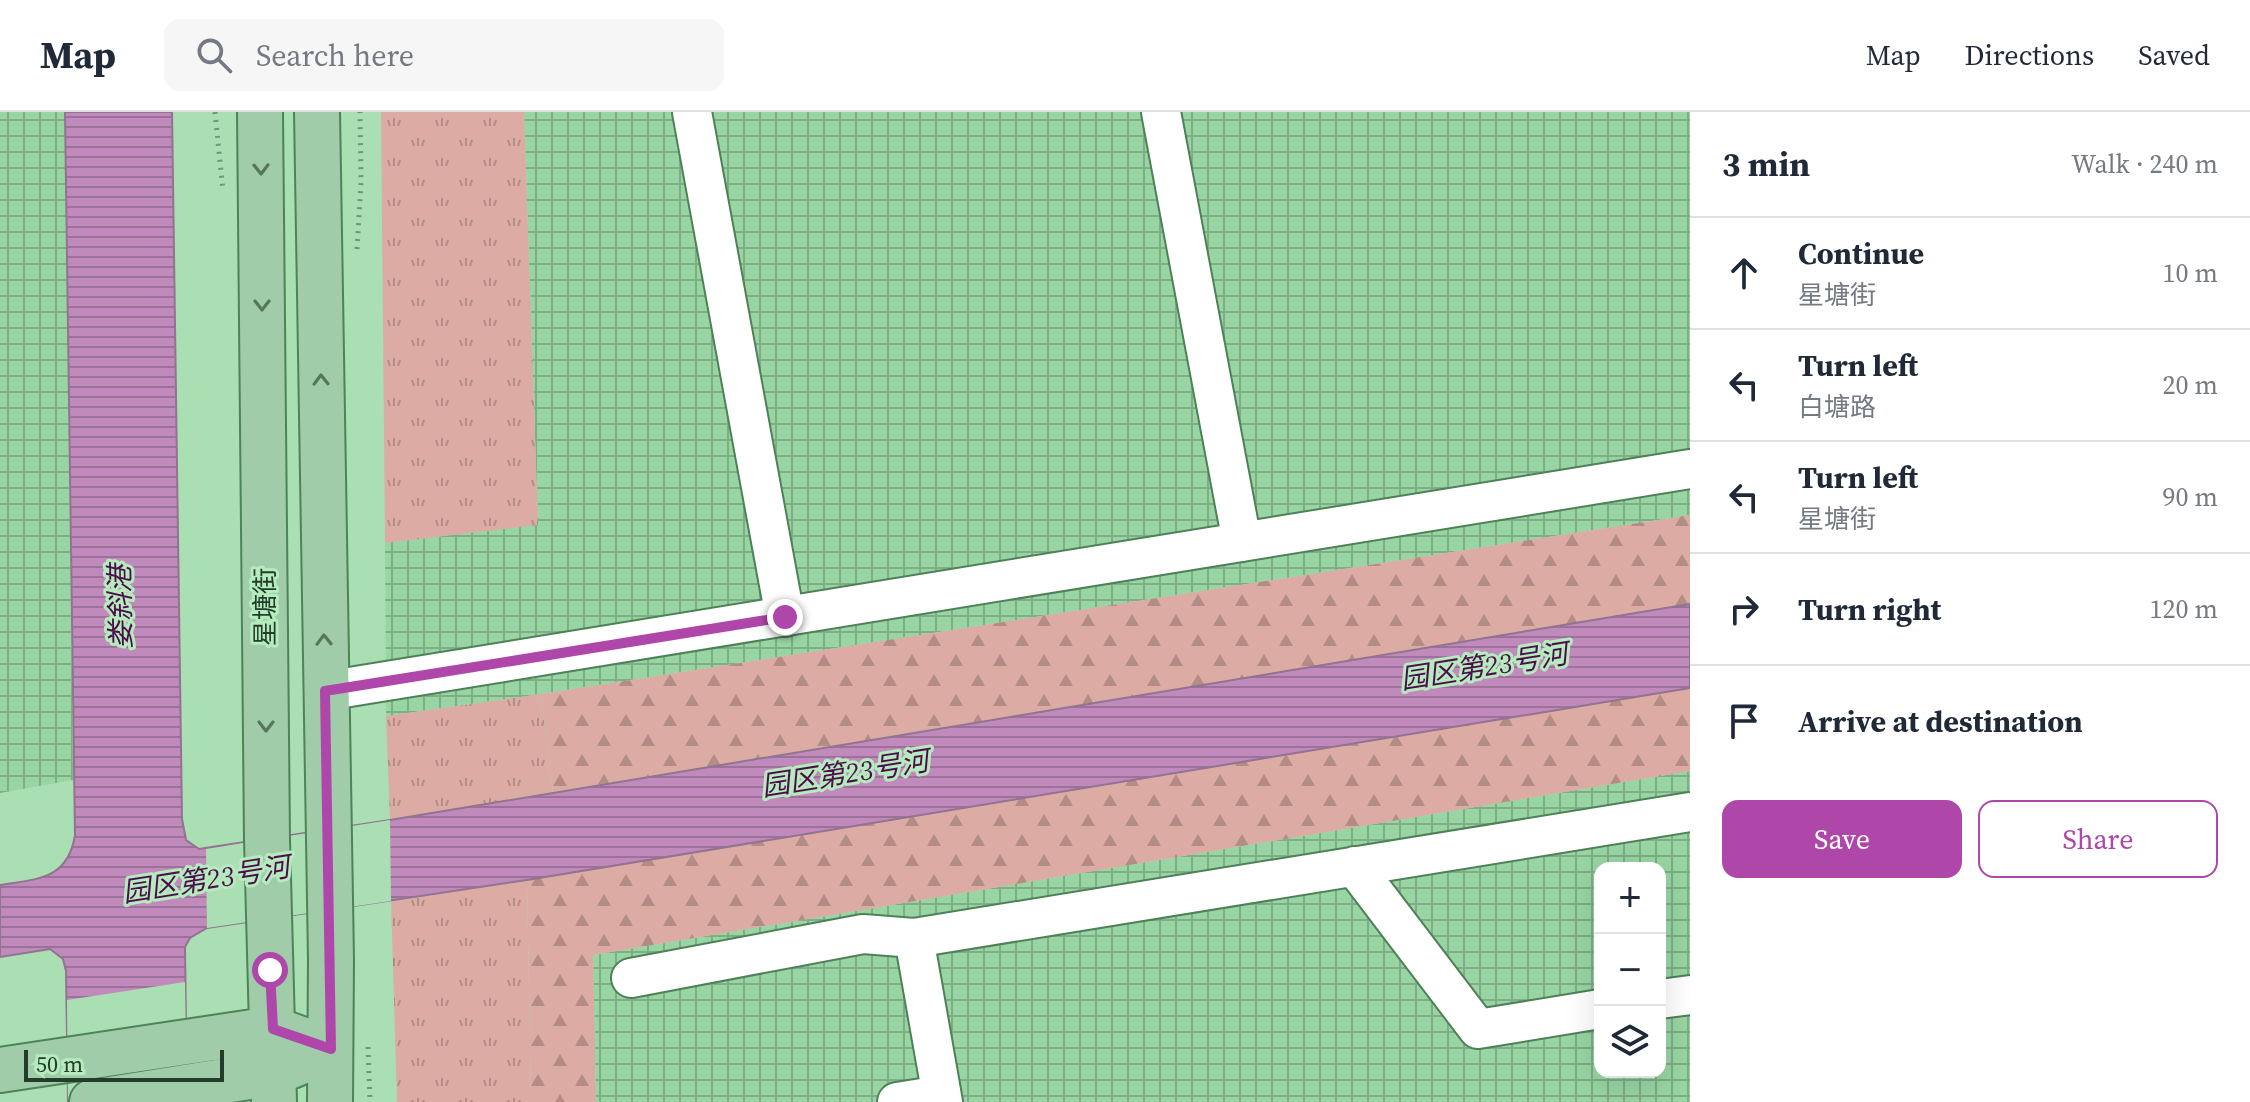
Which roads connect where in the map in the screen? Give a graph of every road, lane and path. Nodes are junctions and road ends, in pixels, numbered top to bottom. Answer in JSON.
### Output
{"nodes":[{"id":1,"x":260,"y":112,"type":"edge"},
{"id":2,"x":317,"y":112,"type":"edge"},
{"id":3,"x":692,"y":112,"type":"edge"},
{"id":4,"x":1161,"y":112,"type":"edge"},
{"id":5,"x":1690,"y":469,"type":"edge"},
{"id":6,"x":1242,"y":542,"type":"junction"},
{"id":7,"x":785,"y":617,"type":"junction"},
{"id":8,"x":325,"y":691,"type":"junction"},
{"id":9,"x":1690,"y":812,"type":"edge"},
{"id":10,"x":1354,"y":866,"type":"junction"},
{"id":11,"x":914,"y":938,"type":"junction"},
{"id":12,"x":631,"y":978,"type":"dead end"},
{"id":13,"x":1690,"y":995,"type":"edge"},
{"id":14,"x":1666,"y":998,"type":"edge"},
{"id":15,"x":1594,"y":1010,"type":"edge"},
{"id":16,"x":273,"y":1029,"type":"junction"},
{"id":17,"x":331,"y":1049,"type":"junction"},
{"id":18,"x":0,"y":1070,"type":"edge"},
{"id":19,"x":274,"y":1087,"type":"edge"},
{"id":20,"x":942,"y":1098,"type":"edge"},
{"id":21,"x":92,"y":1102,"type":"edge"},
{"id":22,"x":330,"y":1102,"type":"edge"},
{"id":23,"x":897,"y":1102,"type":"edge"}],
"edges":[{"from":1,"to":16,"type":"main road","name":"星塘街","one_way":true},
{"from":8,"to":2,"type":"main road","one_way":true},
{"from":3,"to":7,"type":"lane"},
{"from":4,"to":6,"type":"lane"},
{"from":5,"to":6,"type":"lane"},
{"from":6,"to":7,"type":"lane"},
{"from":7,"to":8,"type":"lane"},
{"from":8,"to":17,"type":"main road"},
{"from":9,"to":10,"type":"lane"},
{"from":10,"to":11,"type":"lane"},
{"from":10,"to":15,"type":"lane"},
{"from":11,"to":12,"type":"lane"},
{"from":11,"to":20,"type":"lane"},
{"from":13,"to":14,"type":"lane"},
{"from":16,"to":17,"type":"main road"},
{"from":16,"to":18,"type":"main road"},
{"from":16,"to":19,"type":"main road","name":"星塘街"},
{"from":17,"to":19,"type":"main road"},
{"from":17,"to":22,"type":"main road"},
{"from":19,"to":21,"type":"main road"},
{"from":20,"to":23,"type":"lane"}]}
